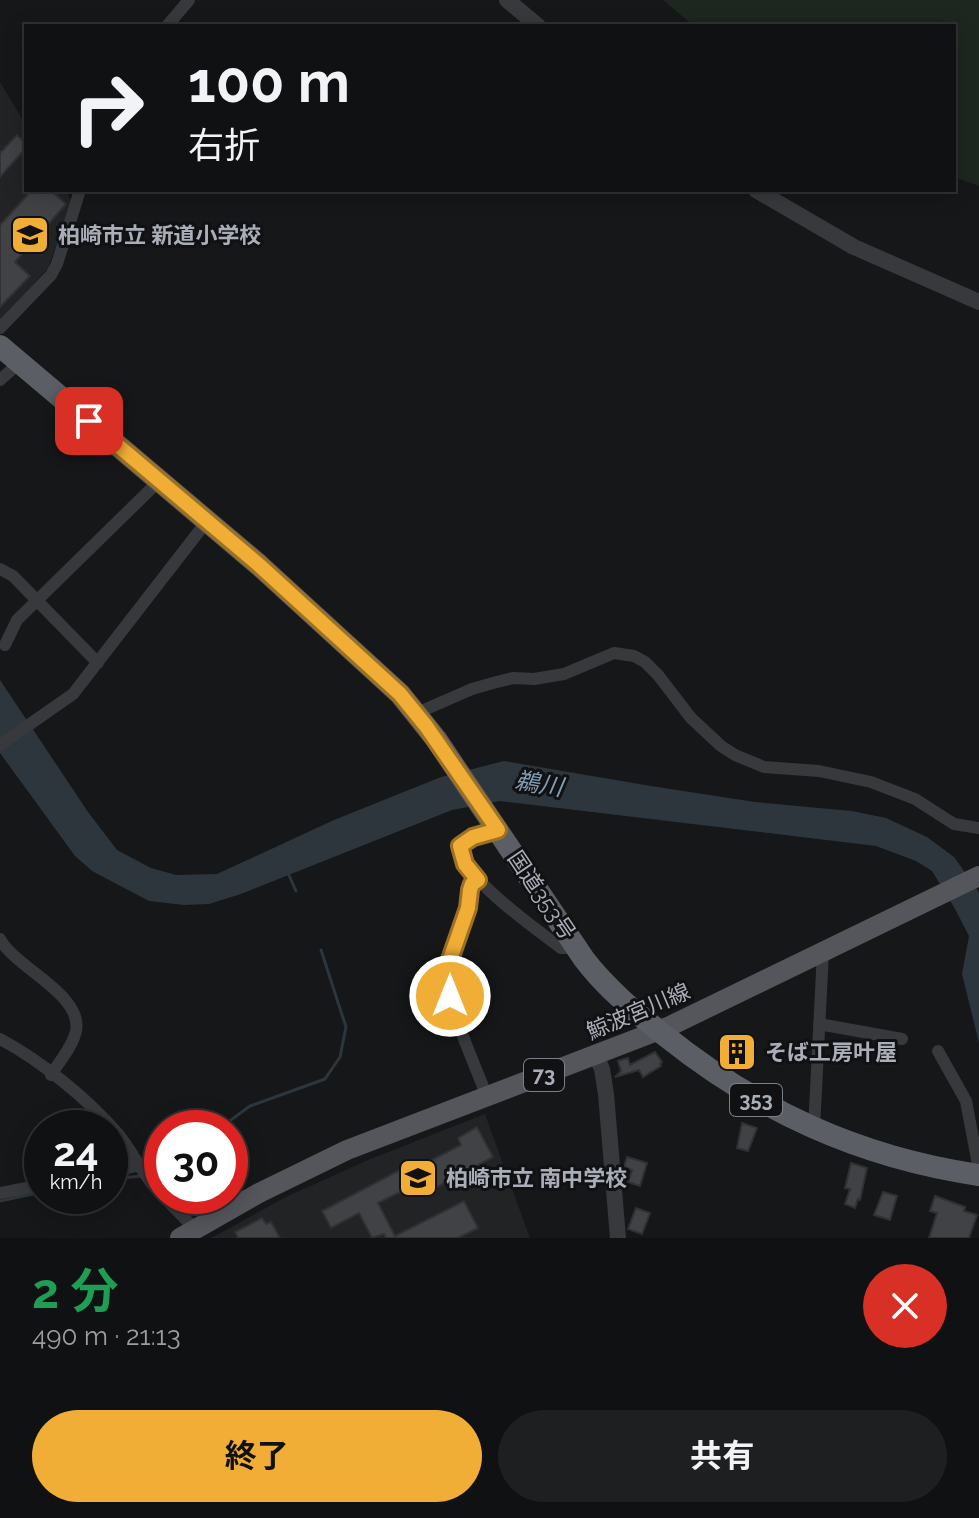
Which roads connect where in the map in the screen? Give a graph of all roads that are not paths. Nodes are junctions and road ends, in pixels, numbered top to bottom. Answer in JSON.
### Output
{"nodes":[{"id":1,"x":189,"y":0,"type":"edge"},
{"id":2,"x":507,"y":0,"type":"edge"},
{"id":3,"x":169,"y":24,"type":"edge"},
{"id":4,"x":536,"y":24,"type":"edge"},
{"id":5,"x":79,"y":192,"type":"edge"},
{"id":6,"x":759,"y":192,"type":"edge"},
{"id":7,"x":979,"y":302,"type":"edge"},
{"id":8,"x":0,"y":328,"type":"edge"},
{"id":9,"x":0,"y":346,"type":"edge"},
{"id":10,"x":20,"y":362,"type":"junction"},
{"id":11,"x":0,"y":380,"type":"edge"},
{"id":12,"x":159,"y":481,"type":"junction"},
{"id":13,"x":207,"y":521,"type":"junction"},
{"id":14,"x":0,"y":569,"type":"edge"},
{"id":15,"x":35,"y":601,"type":"junction"},
{"id":16,"x":5,"y":645,"type":"dead end"},
{"id":17,"x":98,"y":663,"type":"junction"},
{"id":18,"x":417,"y":713,"type":"junction"},
{"id":19,"x":0,"y":745,"type":"edge"},
{"id":20,"x":496,"y":827,"type":"junction"},
{"id":21,"x":979,"y":828,"type":"edge"},
{"id":22,"x":979,"y":876,"type":"edge"},
{"id":23,"x":478,"y":880,"type":"junction"},
{"id":24,"x":0,"y":939,"type":"edge"},
{"id":25,"x":577,"y":948,"type":"junction"},
{"id":26,"x":823,"y":952,"type":"junction"},
{"id":27,"x":819,"y":1024,"type":"junction"},
{"id":28,"x":659,"y":1031,"type":"junction"},
{"id":29,"x":0,"y":1039,"type":"edge"},
{"id":30,"x":902,"y":1039,"type":"dead end"},
{"id":31,"x":938,"y":1051,"type":"dead end"},
{"id":32,"x":596,"y":1056,"type":"junction"},
{"id":33,"x":51,"y":1075,"type":"junction"},
{"id":34,"x":487,"y":1097,"type":"junction"},
{"id":35,"x":814,"y":1129,"type":"junction"},
{"id":36,"x":140,"y":1168,"type":"junction"},
{"id":37,"x":128,"y":1170,"type":"edge"},
{"id":38,"x":979,"y":1172,"type":"edge"},
{"id":39,"x":144,"y":1174,"type":"edge"},
{"id":40,"x":24,"y":1188,"type":"edge"},
{"id":41,"x":0,"y":1193,"type":"edge"},
{"id":42,"x":175,"y":1214,"type":"edge"},
{"id":43,"x":188,"y":1234,"type":"edge"},
{"id":44,"x":618,"y":1238,"type":"edge"}],
"edges":[{"from":1,"to":3,"type":"street"},
{"from":2,"to":4,"type":"street"},
{"from":5,"to":8,"type":"street"},
{"from":6,"to":7,"type":"street"},
{"from":9,"to":10,"type":"highway","name":"国道353号","number":"353"},
{"from":10,"to":11,"type":"street"},
{"from":10,"to":12,"type":"highway","name":"国道353号","number":"353"},
{"from":12,"to":13,"type":"highway","name":"国道353号","number":"353"},
{"from":12,"to":15,"type":"street"},
{"from":13,"to":17,"type":"street"},
{"from":13,"to":18,"type":"highway","name":"国道353号","number":"353"},
{"from":14,"to":15,"type":"street"},
{"from":15,"to":16,"type":"street"},
{"from":15,"to":17,"type":"street"},
{"from":17,"to":19,"type":"street"},
{"from":18,"to":20,"type":"highway","name":"国道353号","number":"353"},
{"from":18,"to":21,"type":"street"},
{"from":20,"to":23,"type":"street"},
{"from":20,"to":25,"type":"highway","name":"国道353号","number":"353"},
{"from":22,"to":26,"type":"main road","name":"鯨波宮川線","number":"73"},
{"from":23,"to":25,"type":"street"},
{"from":23,"to":34,"type":"street"},
{"from":24,"to":33,"type":"street"},
{"from":25,"to":28,"type":"highway","name":"国道353号","number":"353"},
{"from":26,"to":27,"type":"street"},
{"from":26,"to":28,"type":"main road","name":"鯨波宮川線","number":"73"},
{"from":27,"to":30,"type":"street"},
{"from":27,"to":35,"type":"street"},
{"from":28,"to":32,"type":"main road","name":"鯨波宮川線","number":"73"},
{"from":28,"to":35,"type":"highway","name":"国道353号","number":"353"},
{"from":29,"to":33,"type":"street"},
{"from":31,"to":38,"type":"street"},
{"from":32,"to":34,"type":"main road","name":"鯨波宮川線","number":"73"},
{"from":32,"to":44,"type":"street"},
{"from":33,"to":36,"type":"street"},
{"from":34,"to":43,"type":"main road","name":"鯨波宮川線","number":"73"},
{"from":35,"to":38,"type":"highway","name":"国道353号","number":"353"},
{"from":36,"to":37,"type":"street"},
{"from":36,"to":39,"type":"street"},
{"from":40,"to":41,"type":"street"},
{"from":42,"to":43,"type":"street"}]}
